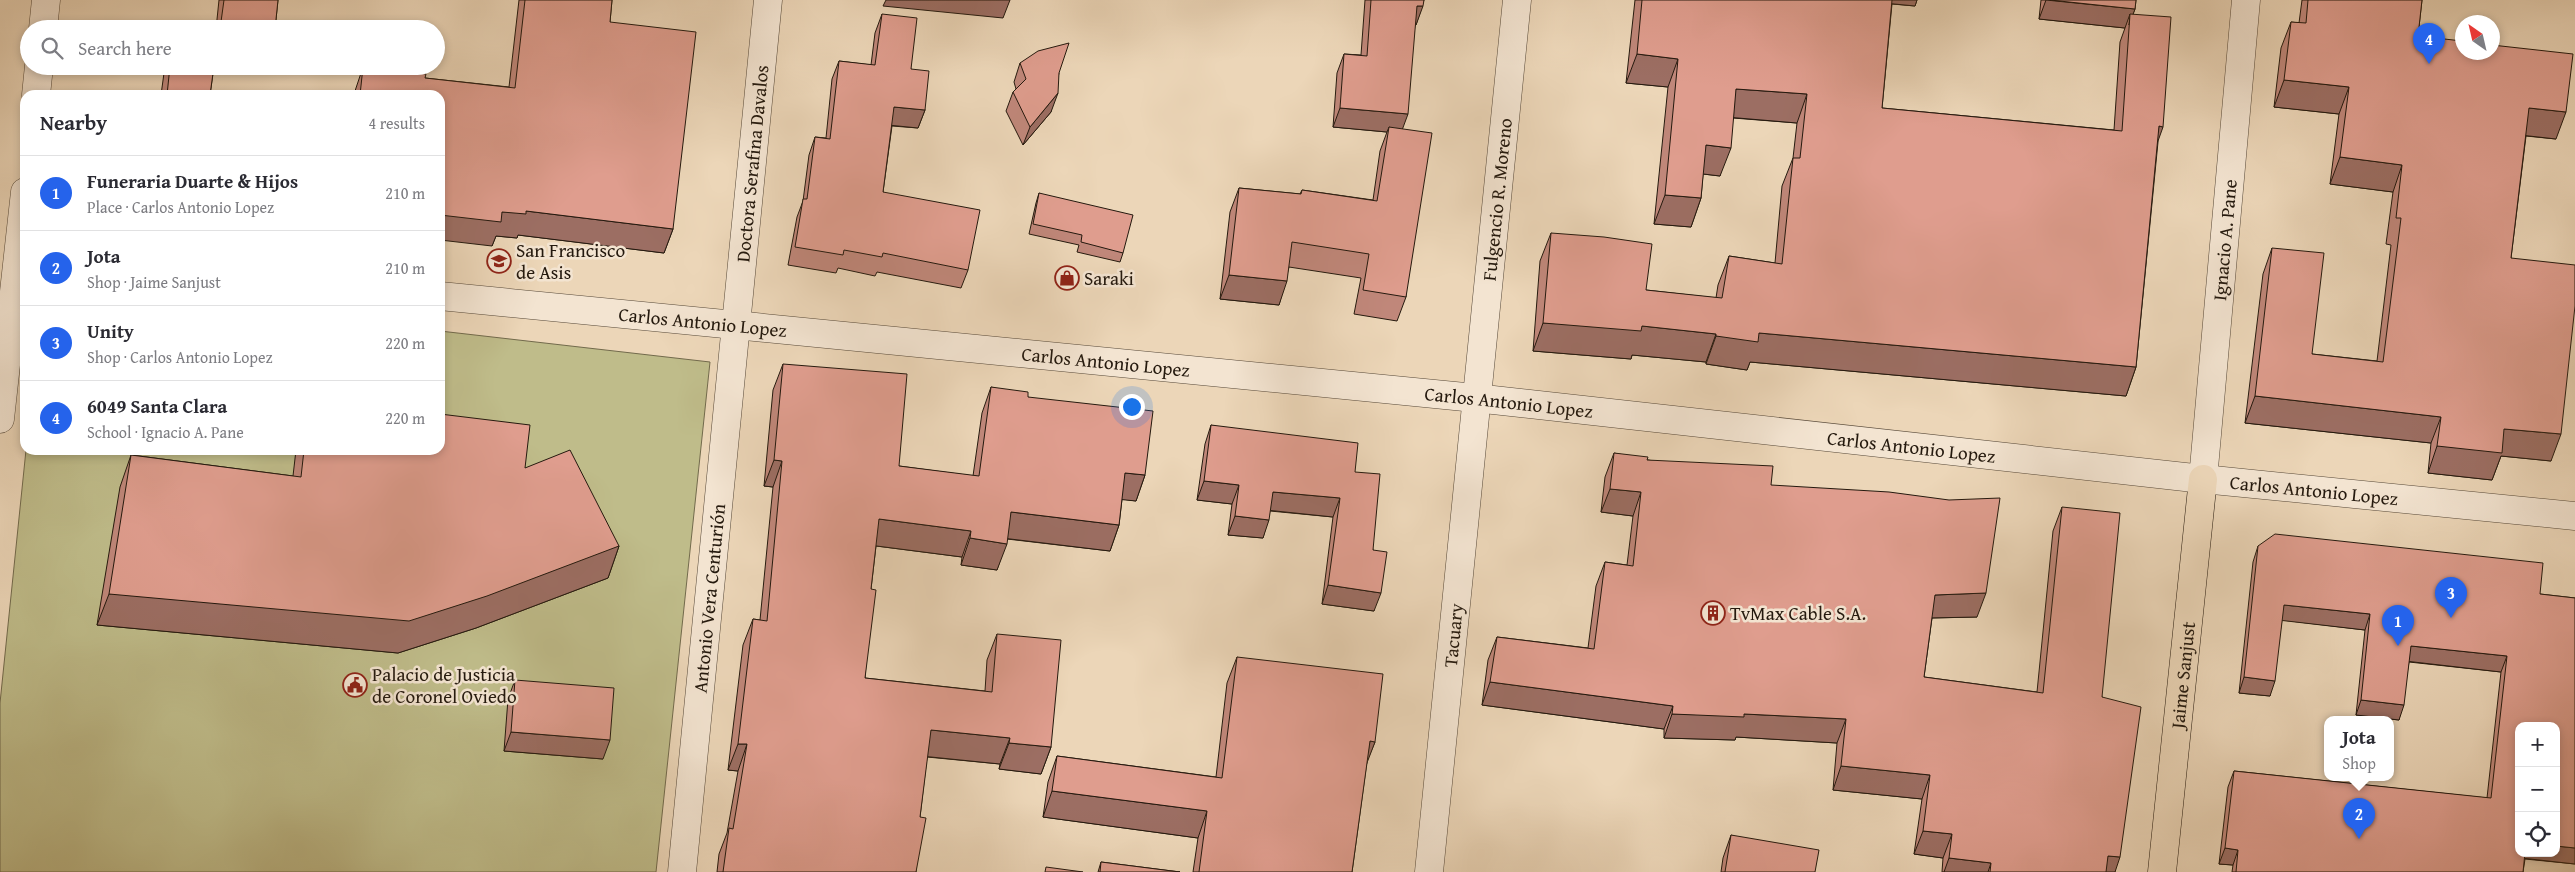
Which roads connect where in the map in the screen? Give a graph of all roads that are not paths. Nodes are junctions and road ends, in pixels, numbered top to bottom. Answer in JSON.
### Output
{"nodes":[{"id":1,"x":46,"y":0,"type":"edge"},
{"id":2,"x":768,"y":0,"type":"edge"},
{"id":3,"x":1518,"y":0,"type":"edge"},
{"id":4,"x":2246,"y":0,"type":"edge"},
{"id":5,"x":44,"y":20,"type":"edge"},
{"id":6,"x":38,"y":75,"type":"edge"},
{"id":7,"x":37,"y":90,"type":"edge"},
{"id":8,"x":20,"y":220,"type":"edge"},
{"id":9,"x":14,"y":253,"type":"edge"},
{"id":10,"x":445,"y":296,"type":"edge"},
{"id":11,"x":738,"y":325,"type":"junction"},
{"id":12,"x":1475,"y":398,"type":"junction"},
{"id":13,"x":0,"y":419,"type":"edge"},
{"id":14,"x":2202,"y":479,"type":"junction"},
{"id":15,"x":2575,"y":516,"type":"edge"},
{"id":16,"x":682,"y":872,"type":"edge"},
{"id":17,"x":1429,"y":872,"type":"edge"},
{"id":18,"x":2162,"y":872,"type":"edge"}],
"edges":[{"from":1,"to":5,"type":"street"},
{"from":2,"to":11,"type":"street","name":"Doctora Serafina Davalos"},
{"from":3,"to":12,"type":"street","name":"Fulgencio R. Moreno"},
{"from":4,"to":14,"type":"street","name":"Ignacio A. Pane"},
{"from":6,"to":7,"type":"street"},
{"from":8,"to":9,"type":"street"},
{"from":9,"to":13,"type":"street"},
{"from":10,"to":11,"type":"street","name":"Carlos Antonio Lopez"},
{"from":11,"to":12,"type":"street","name":"Carlos Antonio Lopez"},
{"from":11,"to":16,"type":"street","name":"Antonio Vera Centurión"},
{"from":12,"to":14,"type":"street","name":"Carlos Antonio Lopez"},
{"from":12,"to":17,"type":"street","name":"Tacuary"},
{"from":14,"to":15,"type":"street","name":"Carlos Antonio Lopez"},
{"from":14,"to":18,"type":"main road","name":"Jaime Sanjust"}]}
